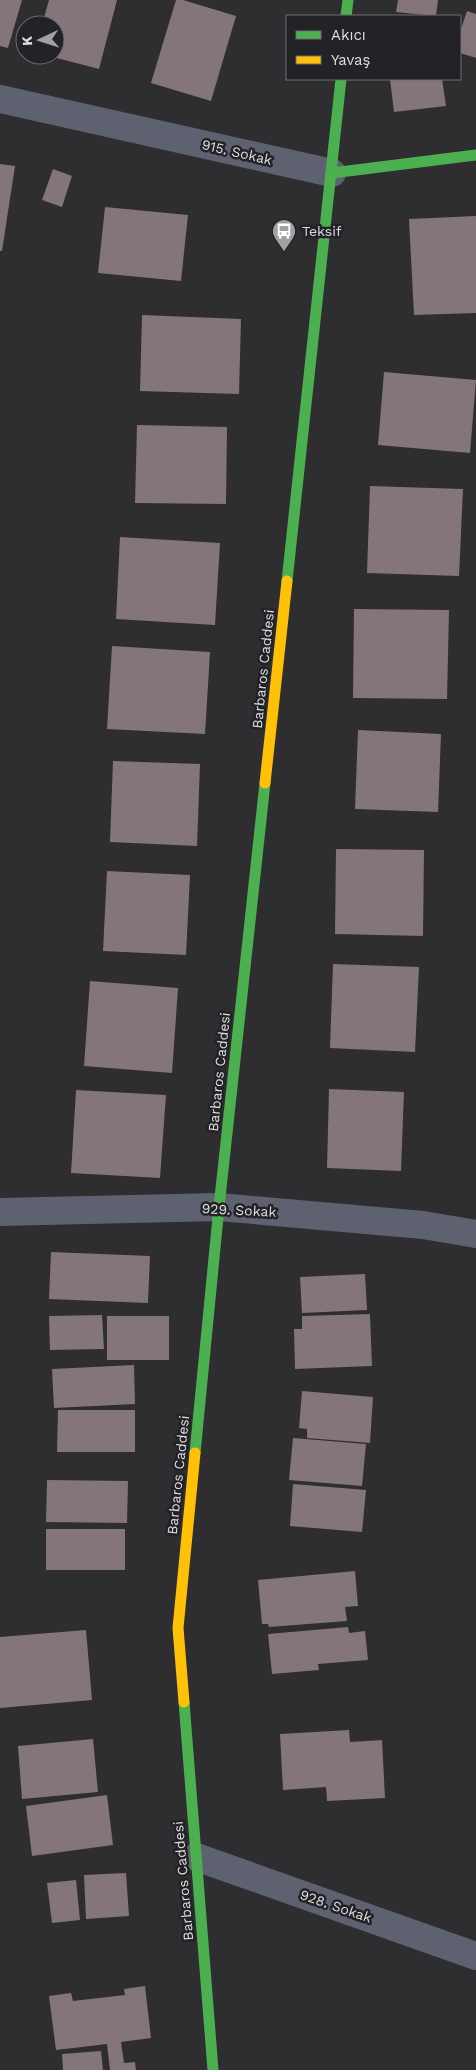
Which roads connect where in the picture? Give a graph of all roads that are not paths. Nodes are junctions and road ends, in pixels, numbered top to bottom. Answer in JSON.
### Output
{"nodes":[{"id":1,"x":348,"y":0,"type":"edge"},
{"id":2,"x":346,"y":15,"type":"edge"},
{"id":3,"x":341,"y":80,"type":"edge"},
{"id":4,"x":0,"y":99,"type":"edge"},
{"id":5,"x":476,"y":155,"type":"edge"},
{"id":6,"x":332,"y":173,"type":"junction"},
{"id":7,"x":219,"y":1206,"type":"junction"},
{"id":8,"x":0,"y":1212,"type":"edge"},
{"id":9,"x":476,"y":1234,"type":"edge"},
{"id":10,"x":196,"y":1857,"type":"junction"},
{"id":11,"x":476,"y":1956,"type":"edge"},
{"id":12,"x":213,"y":2070,"type":"edge"}],
"edges":[{"from":1,"to":2,"type":"street"},
{"from":3,"to":6,"type":"street","name":"Barbaros Caddesi"},
{"from":4,"to":6,"type":"street","name":"915. Sokak"},
{"from":5,"to":6,"type":"street","name":"915. Sokak"},
{"from":6,"to":7,"type":"street","name":"Barbaros Caddesi"},
{"from":7,"to":8,"type":"street","name":"929. Sokak"},
{"from":7,"to":9,"type":"street","name":"929. Sokak"},
{"from":7,"to":10,"type":"street","name":"Barbaros Caddesi"},
{"from":10,"to":11,"type":"street","name":"928. Sokak"},
{"from":10,"to":12,"type":"street","name":"Barbaros Caddesi"}]}
